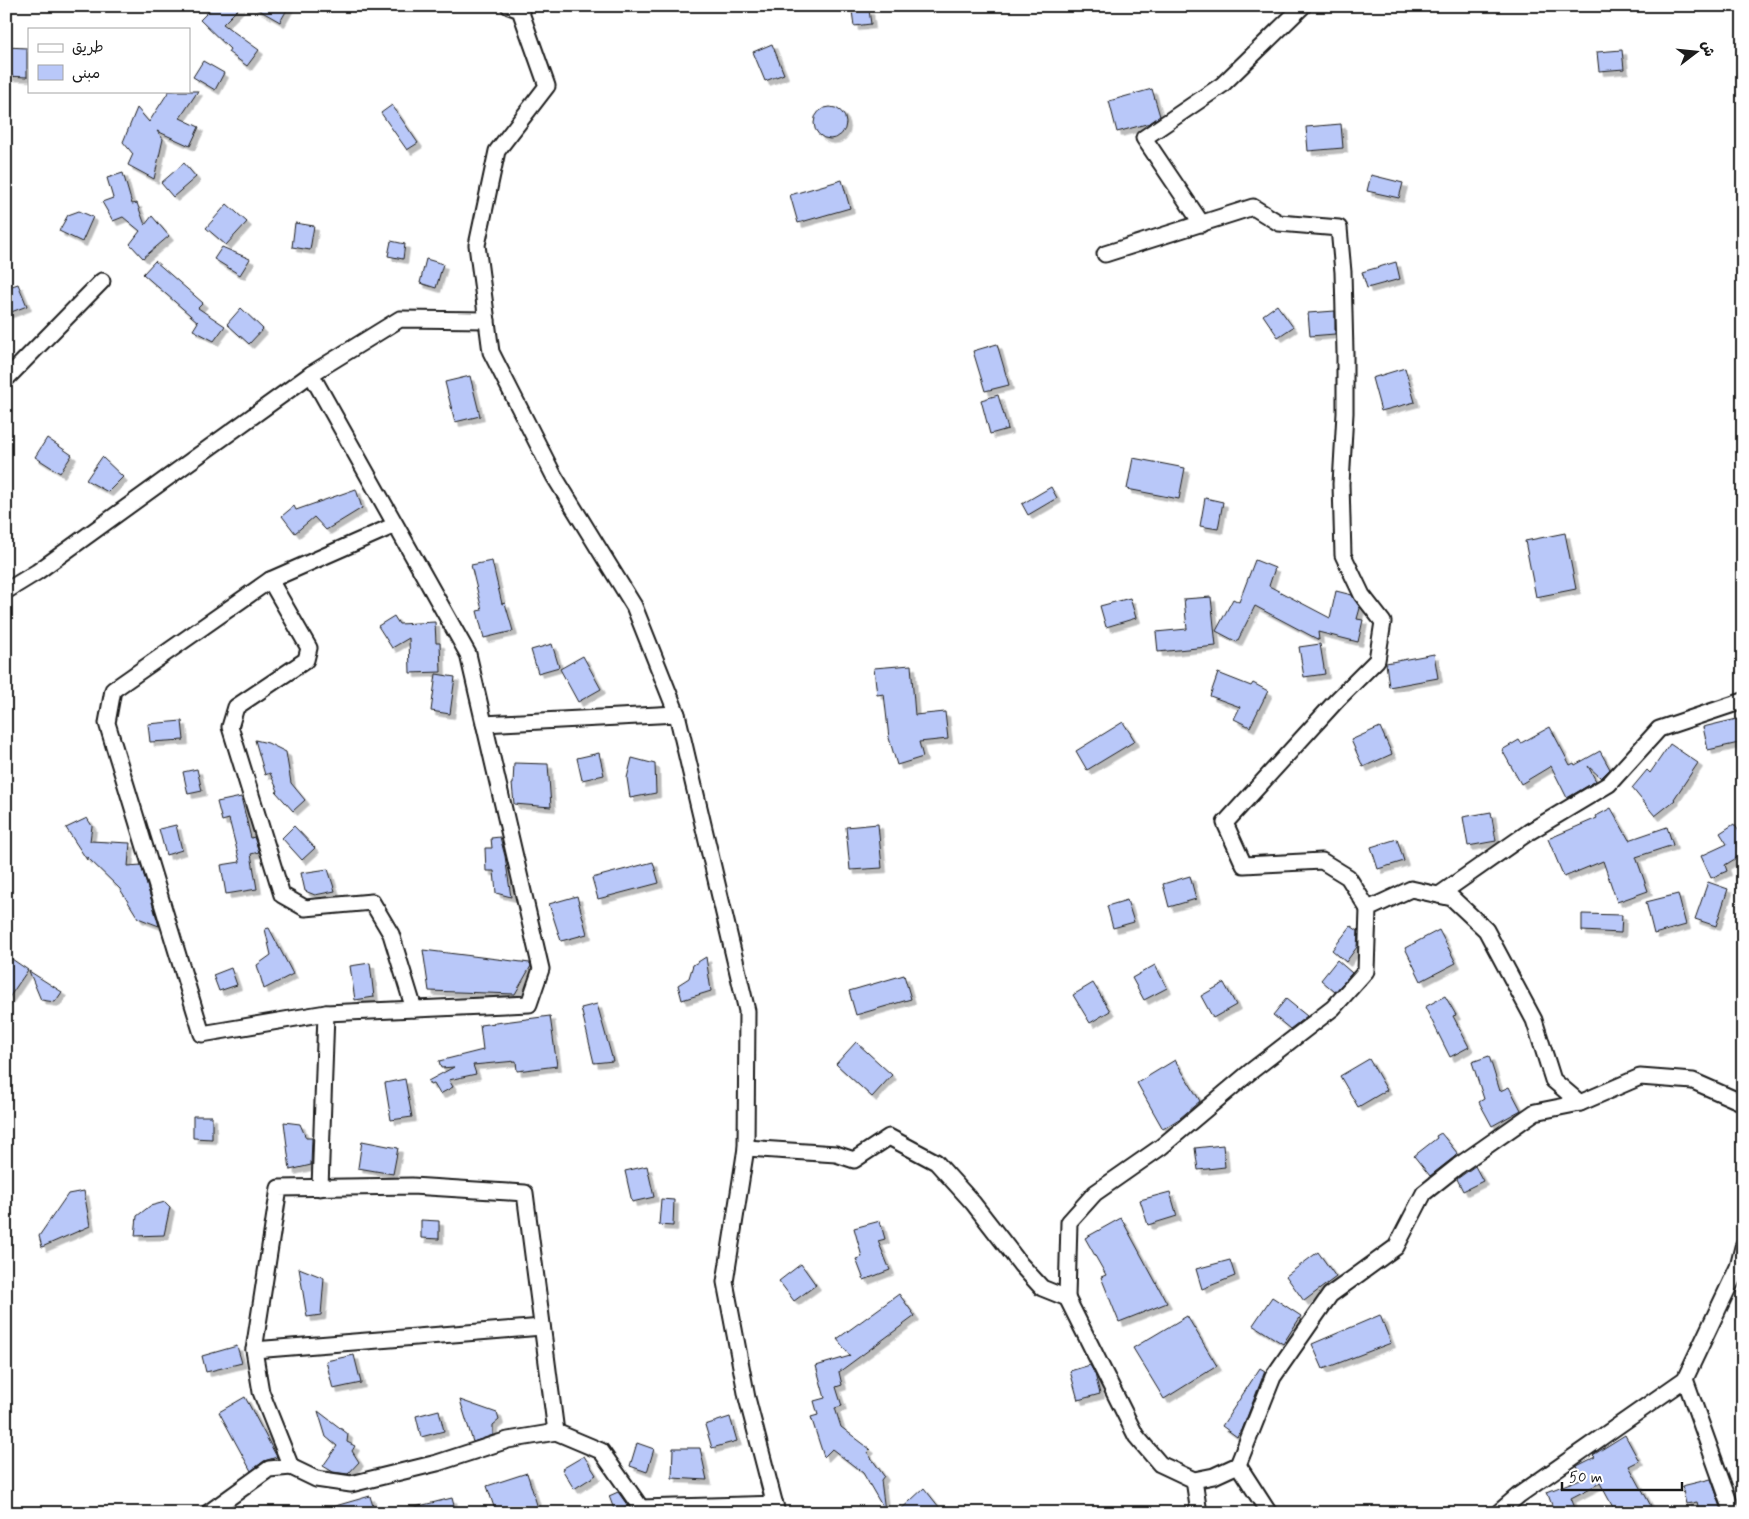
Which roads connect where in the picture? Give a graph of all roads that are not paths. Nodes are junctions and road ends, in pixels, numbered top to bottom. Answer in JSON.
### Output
{"nodes":[{"id":1,"x":509,"y":6,"type":"edge"},
{"id":2,"x":1303,"y":6,"type":"edge"},
{"id":3,"x":1202,"y":224,"type":"junction"},
{"id":4,"x":1105,"y":254,"type":"dead end"},
{"id":5,"x":102,"y":281,"type":"dead end"},
{"id":6,"x":487,"y":320,"type":"junction"},
{"id":7,"x":311,"y":374,"type":"junction"},
{"id":8,"x":6,"y":379,"type":"edge"},
{"id":9,"x":395,"y":525,"type":"junction"},
{"id":10,"x":270,"y":580,"type":"junction"},
{"id":11,"x":6,"y":591,"type":"edge"},
{"id":12,"x":1743,"y":701,"type":"edge"},
{"id":13,"x":677,"y":714,"type":"junction"},
{"id":14,"x":484,"y":724,"type":"junction"},
{"id":15,"x":1439,"y":895,"type":"junction"},
{"id":16,"x":1368,"y":909,"type":"junction"},
{"id":17,"x":414,"y":1009,"type":"junction"},
{"id":18,"x":326,"y":1013,"type":"junction"},
{"id":19,"x":1743,"y":1103,"type":"edge"},
{"id":20,"x":1580,"y":1104,"type":"junction"},
{"id":21,"x":746,"y":1148,"type":"junction"},
{"id":22,"x":320,"y":1188,"type":"junction"},
{"id":23,"x":1743,"y":1247,"type":"edge"},
{"id":24,"x":1067,"y":1298,"type":"junction"},
{"id":25,"x":542,"y":1327,"type":"junction"},
{"id":26,"x":254,"y":1350,"type":"junction"},
{"id":27,"x":1685,"y":1379,"type":"junction"},
{"id":28,"x":556,"y":1432,"type":"junction"},
{"id":29,"x":1238,"y":1465,"type":"junction"},
{"id":30,"x":291,"y":1468,"type":"junction"},
{"id":31,"x":1194,"y":1480,"type":"junction"},
{"id":32,"x":776,"y":1508,"type":"edge"},
{"id":33,"x":208,"y":1513,"type":"edge"},
{"id":34,"x":1200,"y":1513,"type":"edge"},
{"id":35,"x":1269,"y":1513,"type":"edge"},
{"id":36,"x":1498,"y":1513,"type":"edge"},
{"id":37,"x":1733,"y":1513,"type":"edge"}],
"edges":[{"from":1,"to":6,"type":"street"},
{"from":2,"to":3,"type":"street"},
{"from":3,"to":4,"type":"street"},
{"from":3,"to":16,"type":"street"},
{"from":5,"to":8,"type":"street"},
{"from":6,"to":7,"type":"street"},
{"from":6,"to":13,"type":"street"},
{"from":7,"to":9,"type":"street"},
{"from":7,"to":11,"type":"street"},
{"from":9,"to":10,"type":"street"},
{"from":9,"to":14,"type":"street"},
{"from":10,"to":17,"type":"street"},
{"from":10,"to":18,"type":"street"},
{"from":12,"to":15,"type":"street"},
{"from":13,"to":14,"type":"street"},
{"from":13,"to":21,"type":"street"},
{"from":14,"to":17,"type":"street"},
{"from":15,"to":16,"type":"street"},
{"from":15,"to":20,"type":"street"},
{"from":16,"to":24,"type":"street"},
{"from":17,"to":18,"type":"street"},
{"from":18,"to":22,"type":"street"},
{"from":19,"to":20,"type":"street"},
{"from":20,"to":29,"type":"street"},
{"from":21,"to":24,"type":"street"},
{"from":21,"to":32,"type":"street"},
{"from":22,"to":25,"type":"street"},
{"from":22,"to":26,"type":"street"},
{"from":23,"to":27,"type":"street"},
{"from":24,"to":31,"type":"street"},
{"from":25,"to":26,"type":"street"},
{"from":25,"to":28,"type":"street"},
{"from":26,"to":30,"type":"street"},
{"from":27,"to":36,"type":"street"},
{"from":27,"to":37,"type":"street"},
{"from":28,"to":30,"type":"street"},
{"from":28,"to":32,"type":"street"},
{"from":29,"to":31,"type":"street"},
{"from":29,"to":35,"type":"street"},
{"from":30,"to":33,"type":"street"},
{"from":31,"to":34,"type":"street"}]}
